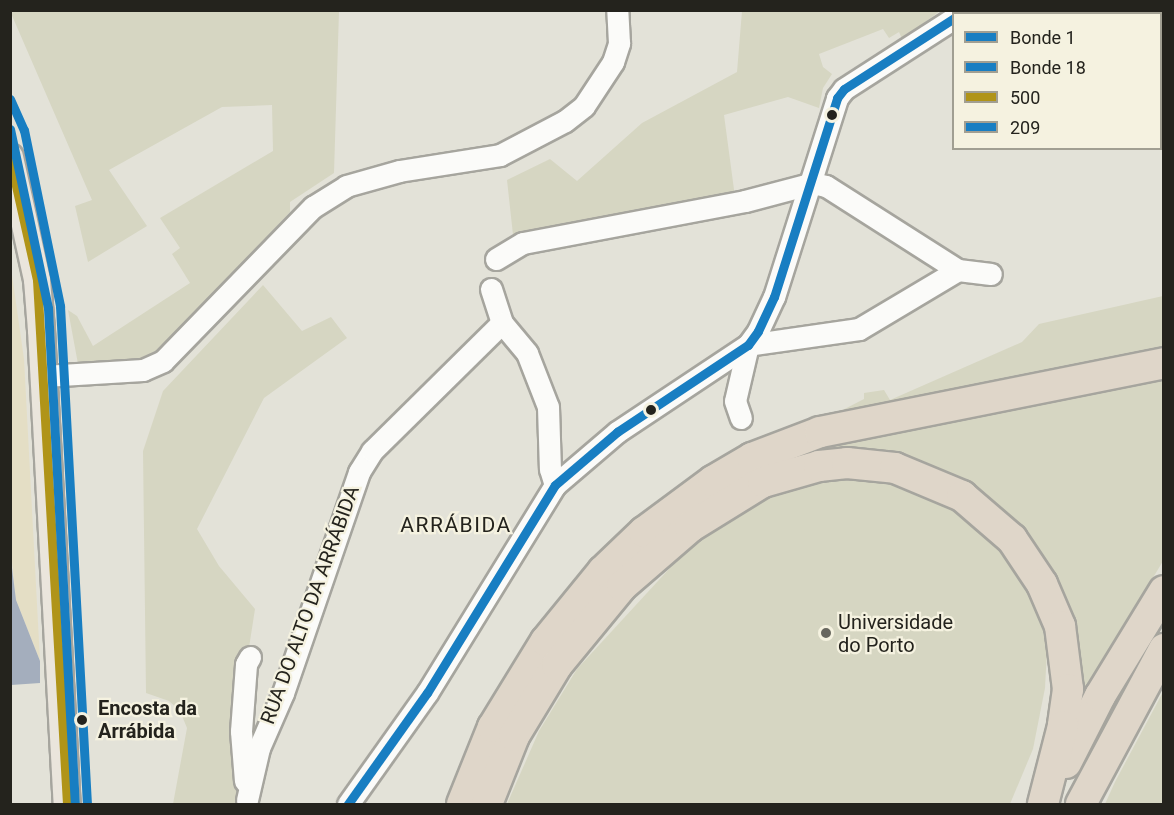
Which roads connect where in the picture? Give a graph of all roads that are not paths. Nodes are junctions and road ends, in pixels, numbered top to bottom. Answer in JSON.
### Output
{"nodes":[{"id":1,"x":617,"y":10,"type":"edge"},
{"id":2,"x":952,"y":19,"type":"edge"},
{"id":3,"x":10,"y":157,"type":"edge"},
{"id":4,"x":813,"y":183,"type":"junction"},
{"id":5,"x":496,"y":259,"type":"dead end"},
{"id":6,"x":958,"y":270,"type":"junction"},
{"id":7,"x":991,"y":274,"type":"dead end"},
{"id":8,"x":491,"y":289,"type":"dead end"},
{"id":9,"x":502,"y":323,"type":"junction"},
{"id":10,"x":748,"y":345,"type":"junction"},
{"id":11,"x":1164,"y":363,"type":"edge"},
{"id":12,"x":44,"y":376,"type":"junction"},
{"id":13,"x":741,"y":418,"type":"dead end"},
{"id":14,"x":555,"y":485,"type":"junction"},
{"id":15,"x":1164,"y":591,"type":"edge"},
{"id":16,"x":1164,"y":649,"type":"edge"},
{"id":17,"x":250,"y":657,"type":"dead end"},
{"id":18,"x":247,"y":802,"type":"edge"},
{"id":19,"x":67,"y":804,"type":"edge"},
{"id":20,"x":348,"y":804,"type":"edge"},
{"id":21,"x":462,"y":804,"type":"edge"},
{"id":22,"x":487,"y":804,"type":"edge"},
{"id":23,"x":1044,"y":804,"type":"edge"},
{"id":24,"x":1081,"y":804,"type":"edge"}],
"edges":[{"from":1,"to":12,"type":"street"},
{"from":2,"to":4,"type":"street"},
{"from":3,"to":12,"type":"main road"},
{"from":4,"to":5,"type":"street"},
{"from":4,"to":6,"type":"street"},
{"from":4,"to":10,"type":"street"},
{"from":6,"to":7,"type":"street"},
{"from":6,"to":10,"type":"street"},
{"from":8,"to":9,"type":"street"},
{"from":9,"to":14,"type":"street"},
{"from":9,"to":18,"type":"street","name":"RUA DO ALTO DA ARRÁBIDA"},
{"from":10,"to":13,"type":"street"},
{"from":10,"to":14,"type":"street"},
{"from":11,"to":21,"type":"highway"},
{"from":12,"to":19,"type":"main road"},
{"from":14,"to":20,"type":"street"},
{"from":15,"to":23,"type":"highway"},
{"from":16,"to":24,"type":"highway"},
{"from":17,"to":18,"type":"street","name":"RUA DO ALTO DA ARRÁBIDA"},
{"from":22,"to":23,"type":"highway"}]}
